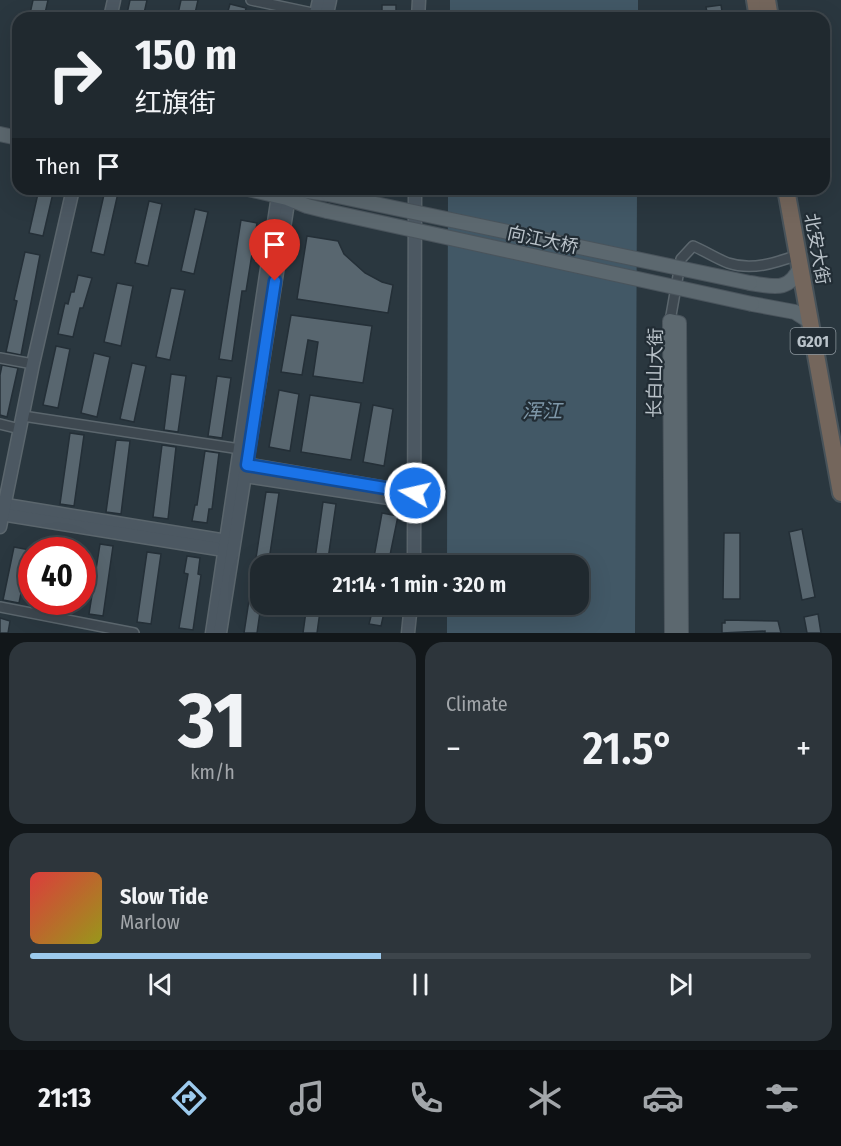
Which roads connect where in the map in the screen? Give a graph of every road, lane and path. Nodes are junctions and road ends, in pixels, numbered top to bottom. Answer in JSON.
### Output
{"nodes":[{"id":1,"x":256,"y":0,"type":"edge"},
{"id":2,"x":302,"y":12,"type":"edge"},
{"id":3,"x":72,"y":195,"type":"edge"},
{"id":4,"x":285,"y":195,"type":"edge"},
{"id":5,"x":286,"y":195,"type":"edge"},
{"id":6,"x":290,"y":195,"type":"edge"},
{"id":7,"x":333,"y":195,"type":"edge"},
{"id":8,"x":415,"y":195,"type":"edge"},
{"id":9,"x":787,"y":195,"type":"edge"},
{"id":10,"x":799,"y":195,"type":"edge"},
{"id":11,"x":799,"y":261,"type":"junction"},
{"id":12,"x":670,"y":321,"type":"junction"},
{"id":13,"x":809,"y":321,"type":"junction"},
{"id":14,"x":0,"y":358,"type":"edge"},
{"id":15,"x":33,"y":364,"type":"junction"},
{"id":16,"x":22,"y":422,"type":"junction"},
{"id":17,"x":0,"y":424,"type":"edge"},
{"id":18,"x":841,"y":444,"type":"edge"},
{"id":19,"x":240,"y":449,"type":"junction"},
{"id":20,"x":241,"y":469,"type":"junction"},
{"id":21,"x":841,"y":493,"type":"edge"},
{"id":22,"x":415,"y":497,"type":"junction"},
{"id":23,"x":2,"y":513,"type":"edge"},
{"id":24,"x":229,"y":547,"type":"junction"},
{"id":25,"x":414,"y":555,"type":"edge"},
{"id":26,"x":0,"y":607,"type":"edge"},
{"id":27,"x":410,"y":615,"type":"edge"},
{"id":28,"x":118,"y":632,"type":"edge"},
{"id":29,"x":134,"y":633,"type":"edge"},
{"id":30,"x":212,"y":633,"type":"edge"},
{"id":31,"x":220,"y":633,"type":"edge"},
{"id":32,"x":408,"y":633,"type":"edge"},
{"id":33,"x":672,"y":633,"type":"edge"},
{"id":34,"x":681,"y":633,"type":"edge"}],
"edges":[{"from":1,"to":2,"type":"street"},
{"from":3,"to":15,"type":"street"},
{"from":4,"to":19,"type":"street"},
{"from":5,"to":20,"type":"street"},
{"from":6,"to":13,"type":"main road","name":"向江大桥","bridge":true},
{"from":7,"to":11,"type":"main road","name":"向江大桥","bridge":true},
{"from":8,"to":22,"type":"street"},
{"from":9,"to":11,"type":"highway","name":"北安大街","number":"G201"},
{"from":10,"to":18,"type":"highway","name":"北安大街","number":"G201"},
{"from":11,"to":12,"type":"street"},
{"from":11,"to":13,"type":"highway","name":"北安大街","number":"G201"},
{"from":12,"to":33,"type":"main road","name":"长白山大街"},
{"from":12,"to":34,"type":"main road","name":"长白山大街"},
{"from":13,"to":21,"type":"highway","name":"北安大街","number":"G201"},
{"from":14,"to":15,"type":"street"},
{"from":15,"to":16,"type":"street"},
{"from":16,"to":17,"type":"street"},
{"from":16,"to":19,"type":"street"},
{"from":16,"to":23,"type":"street"},
{"from":19,"to":20,"type":"street"},
{"from":20,"to":22,"type":"street"},
{"from":20,"to":24,"type":"street"},
{"from":22,"to":25,"type":"street"},
{"from":23,"to":24,"type":"street"},
{"from":24,"to":30,"type":"street"},
{"from":24,"to":31,"type":"street"},
{"from":26,"to":28,"type":"street"},
{"from":27,"to":32,"type":"street"},
{"from":28,"to":29,"type":"street"}]}
